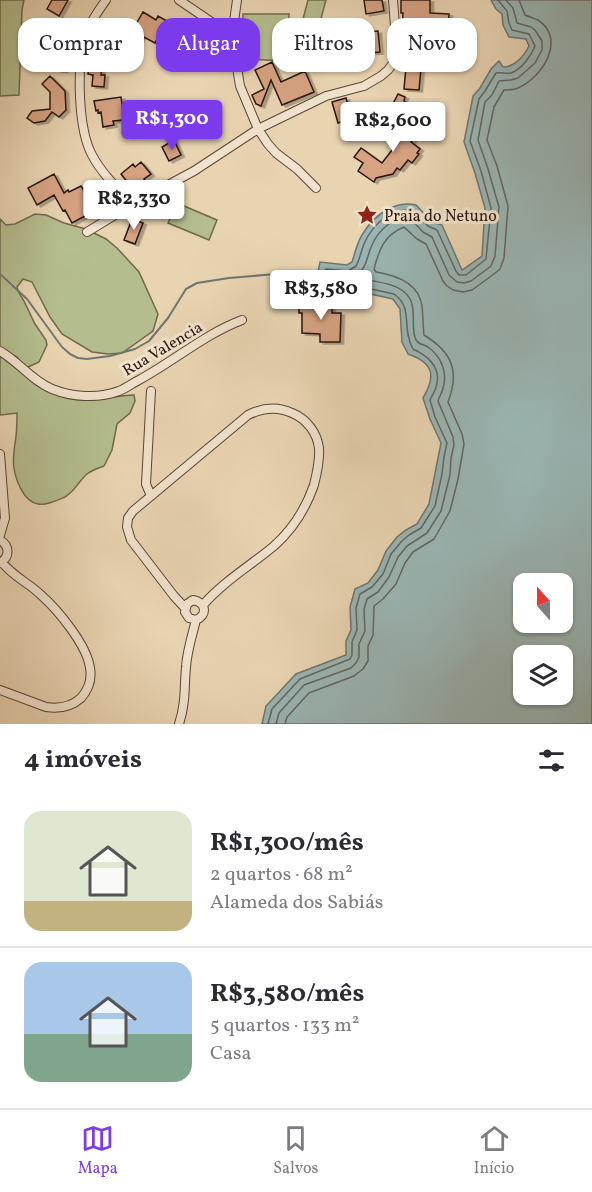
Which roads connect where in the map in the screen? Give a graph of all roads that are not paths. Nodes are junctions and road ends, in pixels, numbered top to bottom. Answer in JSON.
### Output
{"nodes":[{"id":1,"x":106,"y":0,"type":"edge"},
{"id":2,"x":178,"y":0,"type":"edge"},
{"id":3,"x":237,"y":0,"type":"edge"},
{"id":4,"x":393,"y":0,"type":"edge"},
{"id":5,"x":205,"y":18,"type":"edge"},
{"id":6,"x":234,"y":18,"type":"edge"},
{"id":7,"x":238,"y":72,"type":"edge"},
{"id":8,"x":258,"y":129,"type":"junction"},
{"id":9,"x":316,"y":188,"type":"dead end"},
{"id":10,"x":133,"y":204,"type":"junction"},
{"id":11,"x":87,"y":232,"type":"dead end"},
{"id":12,"x":242,"y":320,"type":"dead end"},
{"id":13,"x":0,"y":351,"type":"edge"},
{"id":14,"x":151,"y":391,"type":"dead end"},
{"id":15,"x":0,"y":454,"type":"edge"},
{"id":16,"x":151,"y":496,"type":"junction"},
{"id":17,"x":0,"y":538,"type":"edge"},
{"id":18,"x":1,"y":562,"type":"edge"},
{"id":19,"x":203,"y":605,"type":"junction"},
{"id":20,"x":185,"y":608,"type":"junction"},
{"id":21,"x":196,"y":620,"type":"junction"},
{"id":22,"x":0,"y":690,"type":"edge"},
{"id":23,"x":179,"y":724,"type":"edge"}],
"edges":[{"from":1,"to":10,"type":"street"},
{"from":2,"to":5,"type":"street"},
{"from":3,"to":6,"type":"street"},
{"from":4,"to":8,"type":"street"},
{"from":7,"to":8,"type":"street"},
{"from":8,"to":9,"type":"street"},
{"from":8,"to":10,"type":"street"},
{"from":10,"to":11,"type":"street"},
{"from":12,"to":13,"type":"street","name":"Rua Valencia"},
{"from":14,"to":16,"type":"street"},
{"from":15,"to":17,"type":"street"},
{"from":16,"to":19,"type":"street"},
{"from":16,"to":20,"type":"street"},
{"from":17,"to":18,"type":"street"},
{"from":18,"to":22,"type":"street"},
{"from":19,"to":20,"type":"street"},
{"from":19,"to":21,"type":"street"},
{"from":20,"to":21,"type":"street"},
{"from":21,"to":23,"type":"street"}]}
